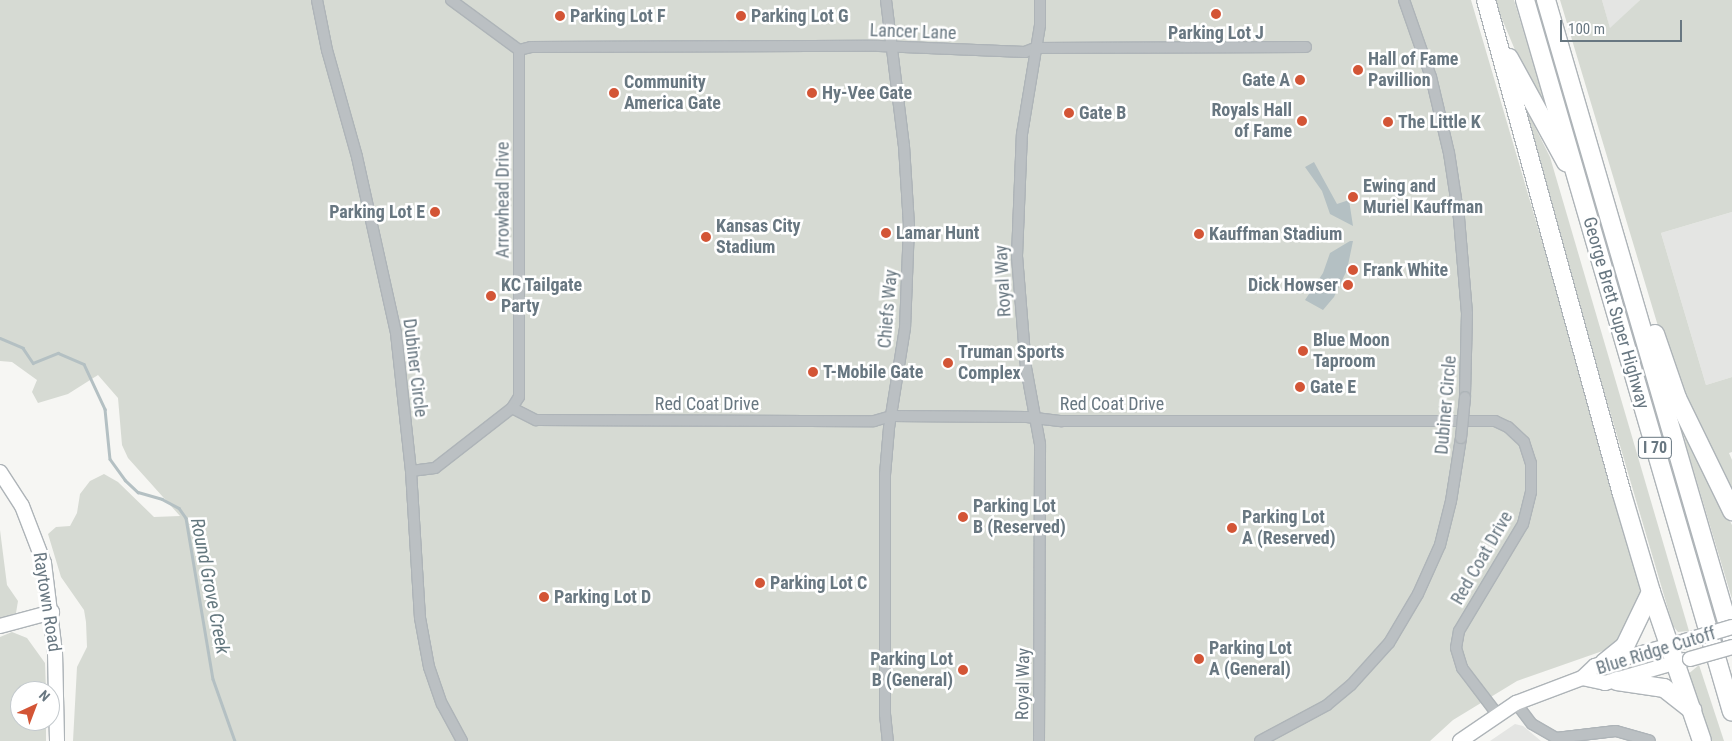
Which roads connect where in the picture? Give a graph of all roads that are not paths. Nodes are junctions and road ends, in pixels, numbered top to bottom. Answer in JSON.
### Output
{"nodes":[{"id":1,"x":317,"y":0,"type":"edge"},
{"id":2,"x":451,"y":0,"type":"edge"},
{"id":3,"x":886,"y":0,"type":"edge"},
{"id":4,"x":1040,"y":0,"type":"edge"},
{"id":5,"x":1404,"y":0,"type":"edge"},
{"id":6,"x":1486,"y":0,"type":"edge"},
{"id":7,"x":1525,"y":0,"type":"edge"},
{"id":8,"x":1546,"y":0,"type":"edge"},
{"id":9,"x":1495,"y":31,"type":"junction"},
{"id":10,"x":1306,"y":47,"type":"dead end"},
{"id":11,"x":1035,"y":48,"type":"junction"},
{"id":12,"x":892,"y":49,"type":"junction"},
{"id":13,"x":519,"y":50,"type":"junction"},
{"id":14,"x":1579,"y":184,"type":"junction"},
{"id":15,"x":1627,"y":277,"type":"junction"},
{"id":16,"x":512,"y":408,"type":"junction"},
{"id":17,"x":892,"y":416,"type":"junction"},
{"id":18,"x":1034,"y":418,"type":"junction"},
{"id":19,"x":411,"y":470,"type":"junction"},
{"id":20,"x":0,"y":472,"type":"edge"},
{"id":21,"x":1732,"y":511,"type":"edge"},
{"id":22,"x":1651,"y":592,"type":"junction"},
{"id":23,"x":52,"y":612,"type":"junction"},
{"id":24,"x":0,"y":626,"type":"edge"},
{"id":25,"x":1732,"y":627,"type":"edge"},
{"id":26,"x":1732,"y":639,"type":"edge"},
{"id":27,"x":1678,"y":642,"type":"junction"},
{"id":28,"x":1732,"y":647,"type":"edge"},
{"id":29,"x":1683,"y":661,"type":"junction"},
{"id":30,"x":1604,"y":663,"type":"junction"},
{"id":31,"x":1582,"y":678,"type":"junction"},
{"id":32,"x":1617,"y":681,"type":"junction"},
{"id":33,"x":1516,"y":703,"type":"junction"},
{"id":34,"x":1692,"y":710,"type":"junction"},
{"id":35,"x":1732,"y":712,"type":"edge"},
{"id":36,"x":1497,"y":714,"type":"junction"},
{"id":37,"x":57,"y":741,"type":"edge"},
{"id":38,"x":462,"y":741,"type":"edge"},
{"id":39,"x":888,"y":741,"type":"edge"},
{"id":40,"x":1039,"y":741,"type":"edge"},
{"id":41,"x":1260,"y":741,"type":"edge"},
{"id":42,"x":1460,"y":741,"type":"edge"},
{"id":43,"x":1650,"y":741,"type":"edge"},
{"id":44,"x":1702,"y":741,"type":"edge"}],
"edges":[{"from":1,"to":19,"type":"street","name":"Dubiner Circle"},
{"from":2,"to":13,"type":"street"},
{"from":3,"to":12,"type":"street","name":"Chiefs Way"},
{"from":4,"to":11,"type":"street","name":"Royal Way"},
{"from":5,"to":41,"type":"street","name":"Dubiner Circle","bridge":true},
{"from":6,"to":9,"type":"highway"},
{"from":7,"to":14,"type":"highway","name":"George Brett Super Highway","number":"I 70"},
{"from":8,"to":15,"type":"highway","name":"George Brett Super Highway","number":"I 70"},
{"from":9,"to":14,"type":"highway"},
{"from":9,"to":22,"type":"highway"},
{"from":10,"to":11,"type":"street","name":"Lancer Lane"},
{"from":11,"to":12,"type":"street","name":"Lancer Lane"},
{"from":11,"to":18,"type":"street","name":"Royal Way"},
{"from":12,"to":13,"type":"street","name":"Lancer Lane"},
{"from":12,"to":17,"type":"street","name":"Chiefs Way"},
{"from":13,"to":16,"type":"street","name":"Arrowhead Drive"},
{"from":14,"to":35,"type":"highway","name":"George Brett Super Highway","number":"I 70"},
{"from":15,"to":21,"type":"highway"},
{"from":15,"to":26,"type":"highway","name":"George Brett Super Highway","number":"I 70"},
{"from":16,"to":17,"type":"street","name":"Red Coat Drive"},
{"from":16,"to":19,"type":"street"},
{"from":17,"to":18,"type":"street","name":"Red Coat Drive"},
{"from":17,"to":39,"type":"street","name":"Chiefs Way"},
{"from":18,"to":36,"type":"street","name":"Red Coat Drive"},
{"from":18,"to":40,"type":"street","name":"Royal Way"},
{"from":19,"to":38,"type":"street","name":"Dubiner Circle"},
{"from":20,"to":23,"type":"main road","name":"Raytown Road"},
{"from":22,"to":27,"type":"highway"},
{"from":22,"to":30,"type":"highway"},
{"from":23,"to":24,"type":"main road"},
{"from":23,"to":37,"type":"main road","name":"Raytown Road"},
{"from":25,"to":27,"type":"main road","name":"Blue Ridge Cutoff","bridge":true},
{"from":27,"to":29,"type":"highway"},
{"from":27,"to":30,"type":"main road","name":"Blue Ridge Cutoff"},
{"from":28,"to":29,"type":"main road","name":"Blue Ridge Cutoff","bridge":true},
{"from":29,"to":32,"type":"main road","name":"Blue Ridge Cutoff"},
{"from":29,"to":34,"type":"highway"},
{"from":30,"to":31,"type":"main road","name":"Blue Ridge Cutoff"},
{"from":31,"to":32,"type":"main road","name":"Blue Ridge Cutoff"},
{"from":31,"to":33,"type":"main road","name":"Blue Ridge Cutoff"},
{"from":32,"to":34,"type":"highway"},
{"from":33,"to":36,"type":"main road","name":"Blue Ridge Cutoff"},
{"from":33,"to":43,"type":"street"},
{"from":34,"to":44,"type":"highway"},
{"from":36,"to":42,"type":"main road","name":"Blue Ridge Cutoff"}]}
